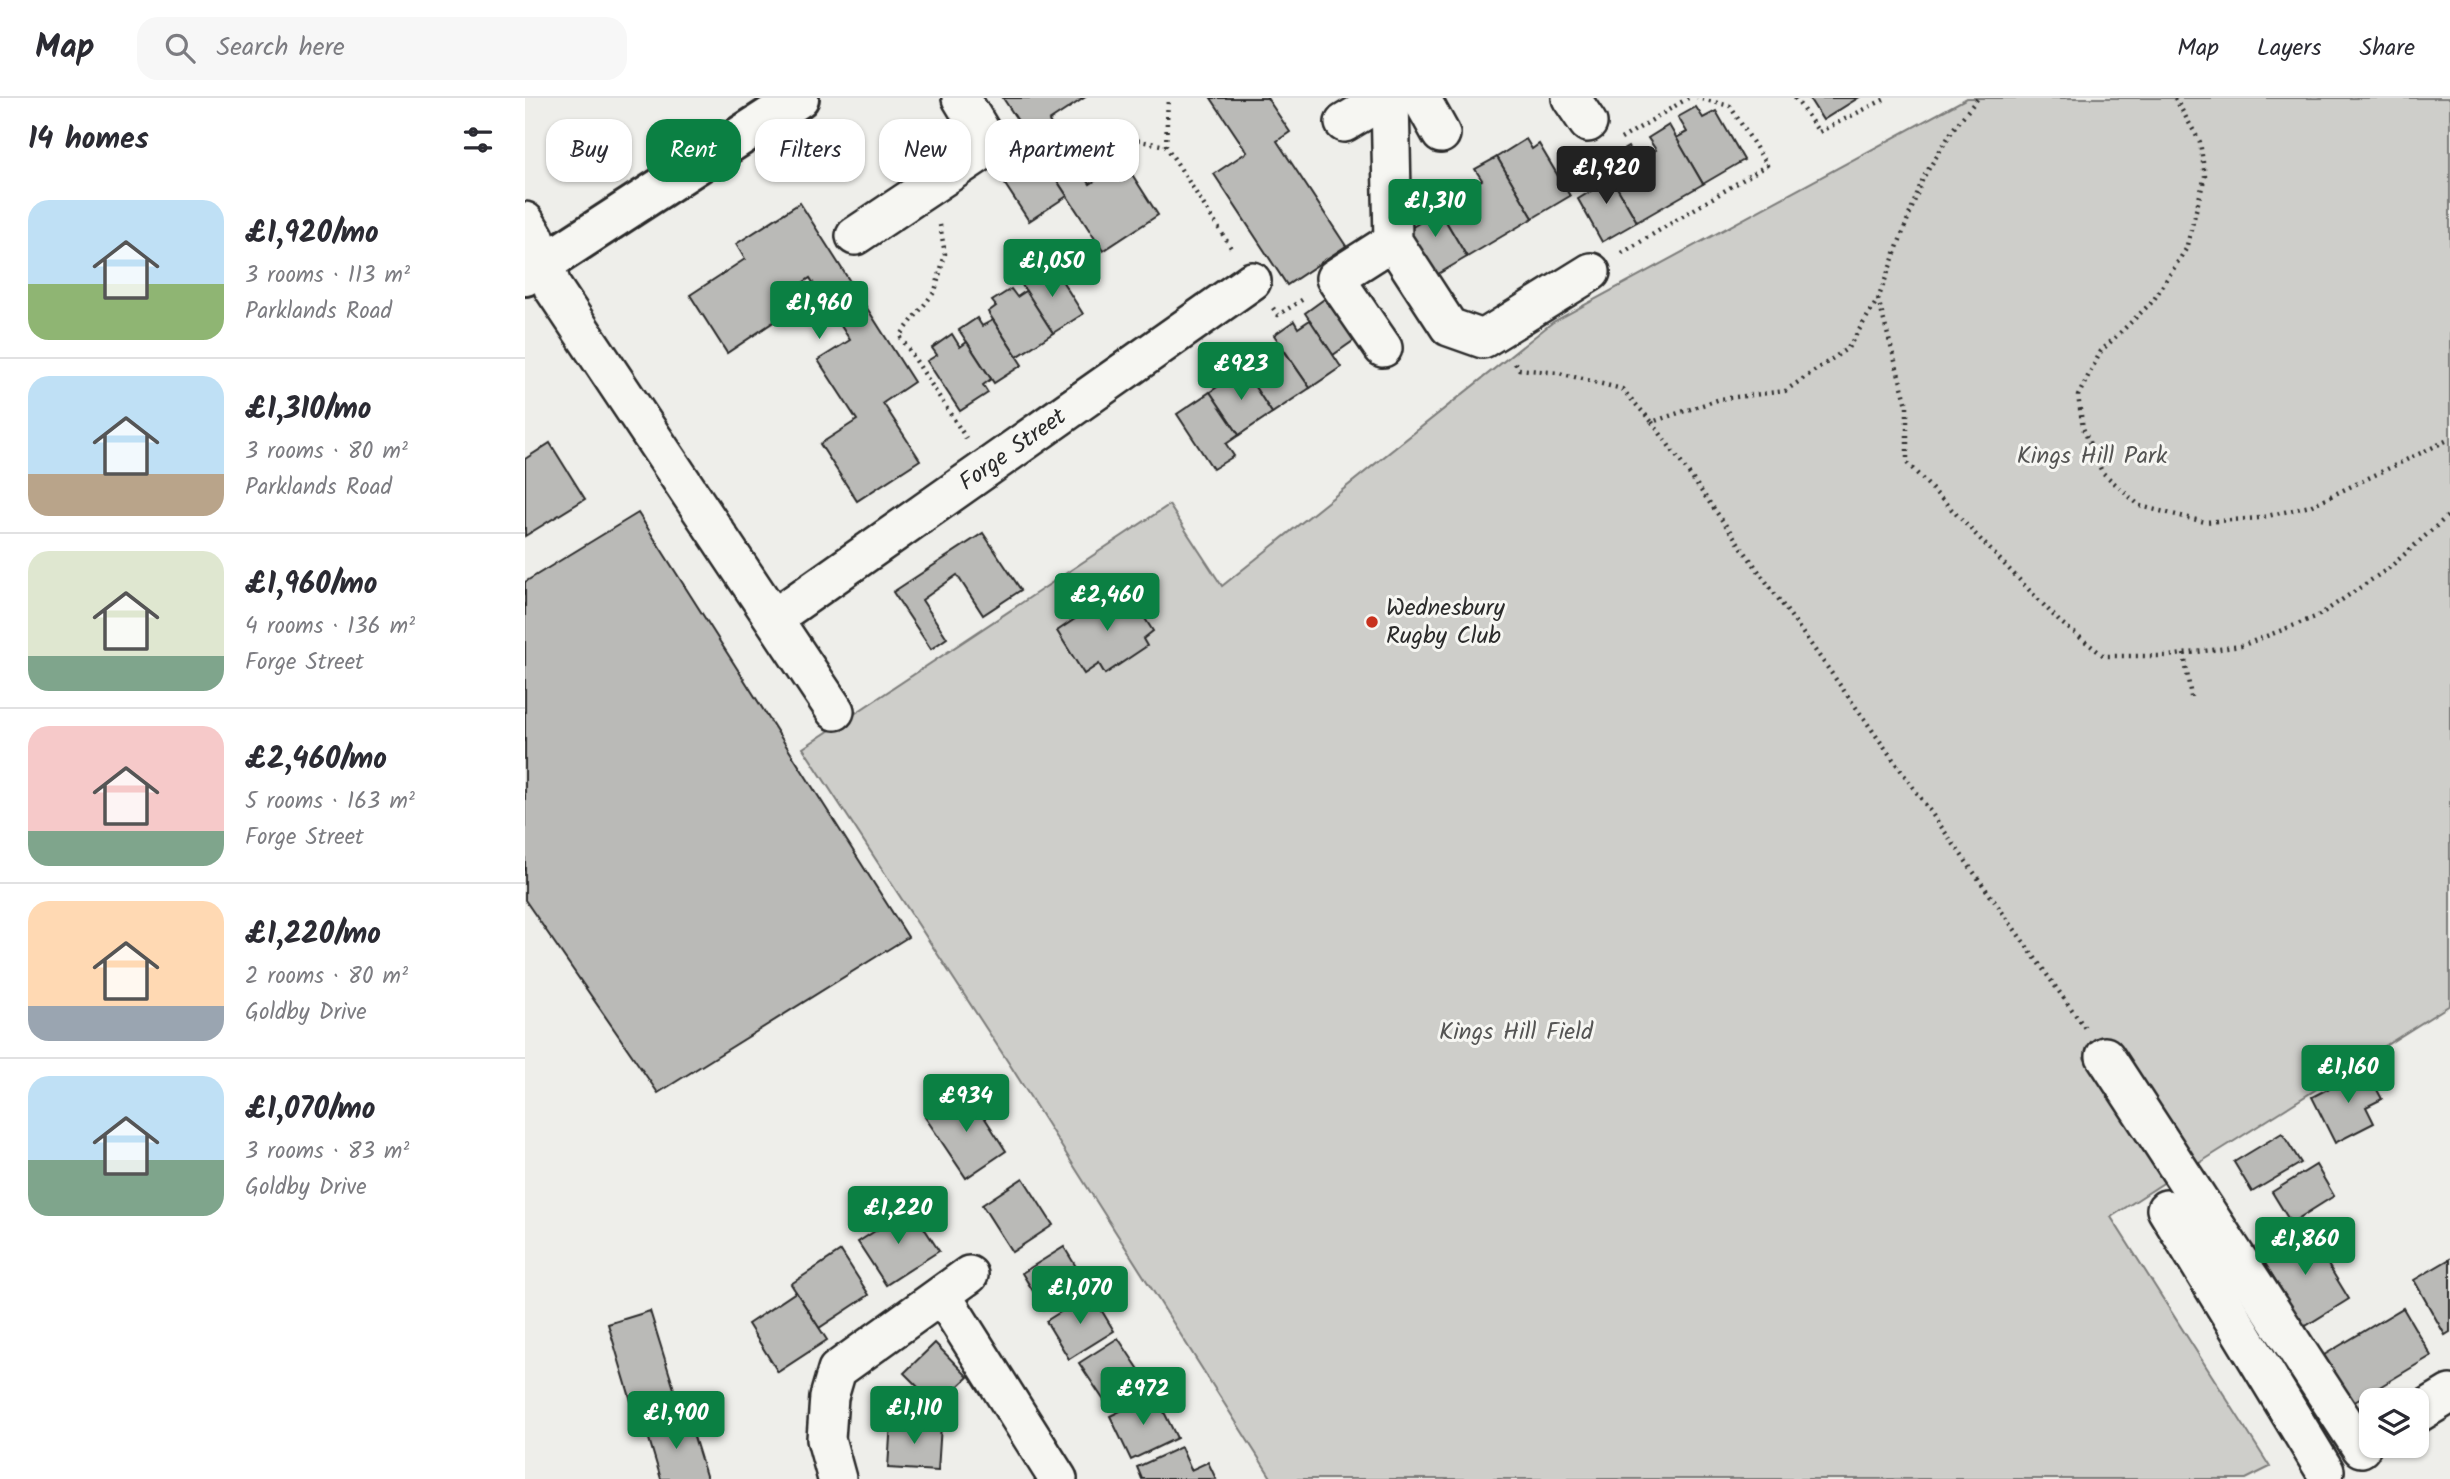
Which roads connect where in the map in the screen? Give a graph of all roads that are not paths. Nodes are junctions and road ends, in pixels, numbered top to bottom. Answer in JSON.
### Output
{"nodes":[{"id":1,"x":799,"y":98,"type":"edge"},
{"id":2,"x":961,"y":98,"type":"edge"},
{"id":3,"x":1388,"y":98,"type":"edge"},
{"id":4,"x":1421,"y":98,"type":"edge"},
{"id":5,"x":1344,"y":123,"type":"dead end"},
{"id":6,"x":1441,"y":134,"type":"dead end"},
{"id":7,"x":525,"y":222,"type":"edge"},
{"id":8,"x":855,"y":236,"type":"dead end"},
{"id":9,"x":1393,"y":241,"type":"junction"},
{"id":10,"x":534,"y":270,"type":"edge"},
{"id":11,"x":1591,"y":272,"type":"dead end"},
{"id":12,"x":1252,"y":281,"type":"road end"},
{"id":13,"x":1383,"y":348,"type":"dead end"},
{"id":14,"x":774,"y":618,"type":"junction"},
{"id":15,"x":835,"y":711,"type":"dead end"},
{"id":16,"x":2105,"y":1056,"type":"road end"},
{"id":17,"x":2166,"y":1209,"type":"dead end"},
{"id":18,"x":2450,"y":1394,"type":"edge"},
{"id":19,"x":2429,"y":1407,"type":"edge"},
{"id":20,"x":2359,"y":1435,"type":"edge"},
{"id":21,"x":2359,"y":1449,"type":"edge"},
{"id":22,"x":2318,"y":1475,"type":"edge"},
{"id":23,"x":837,"y":1479,"type":"edge"},
{"id":24,"x":1058,"y":1479,"type":"edge"}],
"edges":[{"from":1,"to":10,"type":"main road"},
{"from":2,"to":8,"type":"street"},
{"from":3,"to":5,"type":"street"},
{"from":3,"to":9,"type":"street"},
{"from":4,"to":6,"type":"street"},
{"from":7,"to":10,"type":"street"},
{"from":9,"to":11,"type":"street"},
{"from":9,"to":13,"type":"street"},
{"from":10,"to":14,"type":"street"},
{"from":12,"to":14,"type":"street","name":"Forge Street"},
{"from":14,"to":15,"type":"street"},
{"from":16,"to":20,"type":"street"},
{"from":17,"to":22,"type":"street"},
{"from":18,"to":19,"type":"street"},
{"from":21,"to":22,"type":"street"},
{"from":23,"to":24,"type":"street"}]}
